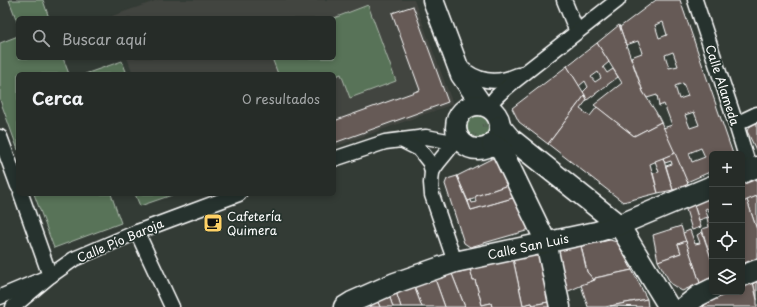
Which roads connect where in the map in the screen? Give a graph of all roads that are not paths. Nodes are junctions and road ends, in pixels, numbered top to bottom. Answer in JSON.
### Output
{"nodes":[{"id":1,"x":433,"y":0,"type":"edge"},
{"id":2,"x":564,"y":0,"type":"edge"},
{"id":3,"x":618,"y":0,"type":"edge"},
{"id":4,"x":695,"y":0,"type":"edge"},
{"id":5,"x":577,"y":32,"type":"junction"},
{"id":6,"x":532,"y":67,"type":"junction"},
{"id":7,"x":459,"y":69,"type":"junction"},
{"id":8,"x":486,"y":107,"type":"junction"},
{"id":9,"x":462,"y":111,"type":"junction"},
{"id":10,"x":757,"y":114,"type":"edge"},
{"id":11,"x":736,"y":124,"type":"junction"},
{"id":12,"x":500,"y":126,"type":"junction"},
{"id":13,"x":0,"y":137,"type":"edge"},
{"id":14,"x":401,"y":140,"type":"junction"},
{"id":15,"x":458,"y":140,"type":"junction"},
{"id":16,"x":492,"y":144,"type":"junction"},
{"id":17,"x":336,"y":158,"type":"edge"},
{"id":18,"x":750,"y":170,"type":"edge"},
{"id":19,"x":432,"y":172,"type":"junction"},
{"id":20,"x":16,"y":181,"type":"edge"},
{"id":21,"x":710,"y":187,"type":"edge"},
{"id":22,"x":22,"y":196,"type":"edge"},
{"id":23,"x":234,"y":196,"type":"edge"},
{"id":24,"x":619,"y":225,"type":"junction"},
{"id":25,"x":137,"y":232,"type":"junction"},
{"id":26,"x":546,"y":242,"type":"junction"},
{"id":27,"x":456,"y":262,"type":"junction"},
{"id":28,"x":757,"y":270,"type":"edge"},
{"id":29,"x":745,"y":275,"type":"edge"},
{"id":30,"x":50,"y":276,"type":"junction"},
{"id":31,"x":709,"y":290,"type":"edge"},
{"id":32,"x":0,"y":297,"type":"edge"},
{"id":33,"x":13,"y":307,"type":"edge"},
{"id":34,"x":172,"y":307,"type":"edge"},
{"id":35,"x":344,"y":307,"type":"edge"},
{"id":36,"x":560,"y":307,"type":"edge"},
{"id":37,"x":669,"y":307,"type":"edge"},
{"id":38,"x":684,"y":307,"type":"edge"}],
"edges":[{"from":1,"to":7,"type":"main road"},
{"from":2,"to":5,"type":"street"},
{"from":3,"to":5,"type":"street"},
{"from":4,"to":11,"type":"street","name":"Calle Alameda"},
{"from":5,"to":6,"type":"street"},
{"from":6,"to":7,"type":"street"},
{"from":6,"to":8,"type":"street"},
{"from":7,"to":8,"type":"main road"},
{"from":7,"to":9,"type":"main road"},
{"from":8,"to":9,"type":"main road"},
{"from":8,"to":12,"type":"main road"},
{"from":9,"to":15,"type":"main road"},
{"from":10,"to":11,"type":"street"},
{"from":11,"to":18,"type":"street","name":"Calle Alameda"},
{"from":12,"to":16,"type":"main road"},
{"from":12,"to":24,"type":"main road"},
{"from":13,"to":20,"type":"street"},
{"from":14,"to":15,"type":"street"},
{"from":14,"to":17,"type":"street"},
{"from":14,"to":19,"type":"street"},
{"from":15,"to":16,"type":"main road"},
{"from":15,"to":19,"type":"street"},
{"from":16,"to":26,"type":"main road"},
{"from":19,"to":27,"type":"street"},
{"from":21,"to":24,"type":"main road","name":"Calle San Luis"},
{"from":22,"to":30,"type":"street"},
{"from":23,"to":25,"type":"street","name":"Calle Pío Baroja"},
{"from":24,"to":26,"type":"main road","name":"Calle San Luis"},
{"from":24,"to":37,"type":"main road"},
{"from":25,"to":30,"type":"street","name":"Calle Pío Baroja"},
{"from":25,"to":34,"type":"street"},
{"from":26,"to":27,"type":"main road","name":"Calle San Luis"},
{"from":26,"to":36,"type":"main road"},
{"from":27,"to":35,"type":"main road","name":"Calle San Luis"},
{"from":28,"to":29,"type":"main road"},
{"from":30,"to":32,"type":"street"},
{"from":30,"to":33,"type":"street","name":"Calle Pío Baroja"},
{"from":31,"to":38,"type":"main road"}]}
